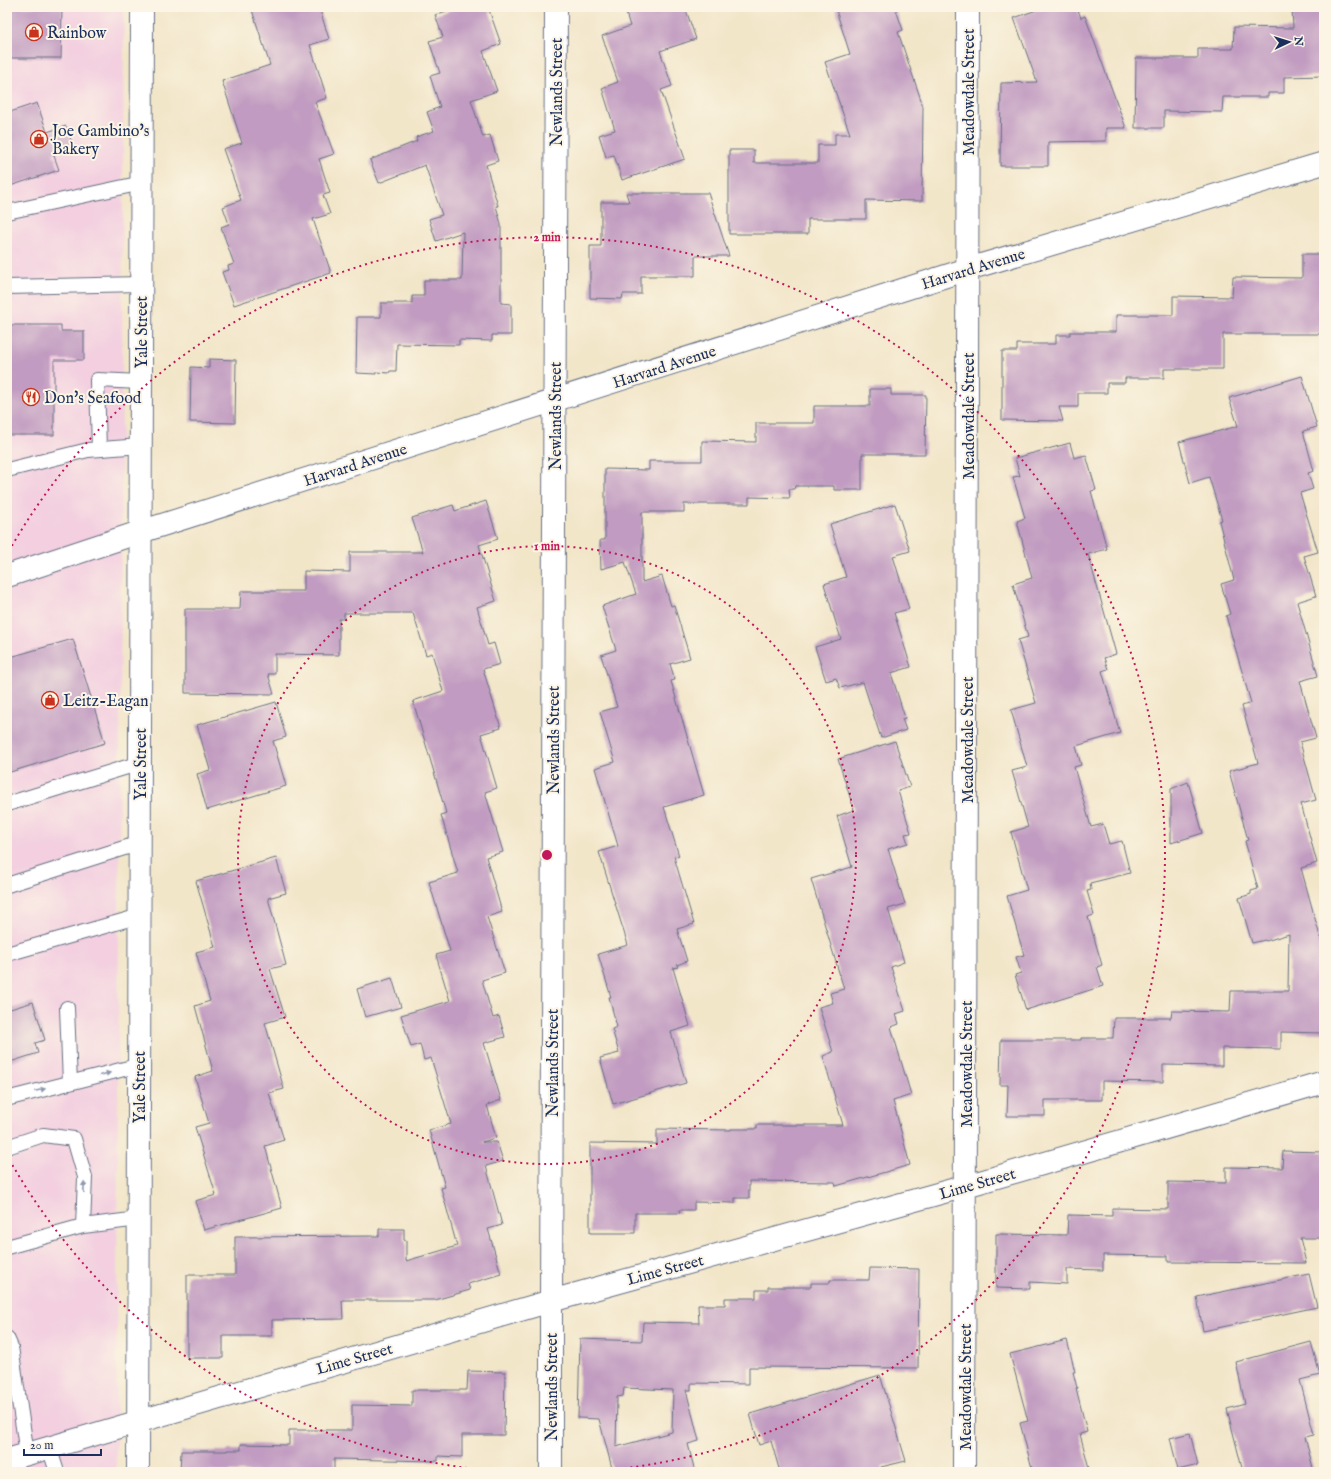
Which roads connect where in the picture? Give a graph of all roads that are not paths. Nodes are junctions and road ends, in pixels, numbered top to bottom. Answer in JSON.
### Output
{"nodes":[{"id":1,"x":142,"y":7,"type":"edge"},
{"id":2,"x":556,"y":7,"type":"edge"},
{"id":3,"x":968,"y":7,"type":"edge"},
{"id":4,"x":1324,"y":163,"type":"edge"},
{"id":5,"x":142,"y":183,"type":"junction"},
{"id":6,"x":7,"y":212,"type":"edge"},
{"id":7,"x":968,"y":269,"type":"junction"},
{"id":8,"x":141,"y":284,"type":"junction"},
{"id":9,"x":7,"y":287,"type":"edge"},
{"id":10,"x":141,"y":382,"type":"junction"},
{"id":11,"x":555,"y":400,"type":"junction"},
{"id":12,"x":141,"y":446,"type":"junction"},
{"id":13,"x":99,"y":449,"type":"junction"},
{"id":14,"x":7,"y":470,"type":"edge"},
{"id":15,"x":140,"y":532,"type":"junction"},
{"id":16,"x":7,"y":576,"type":"edge"},
{"id":17,"x":140,"y":763,"type":"junction"},
{"id":18,"x":7,"y":804,"type":"edge"},
{"id":19,"x":140,"y":843,"type":"junction"},
{"id":20,"x":7,"y":885,"type":"edge"},
{"id":21,"x":140,"y":916,"type":"junction"},
{"id":22,"x":7,"y":954,"type":"edge"},
{"id":23,"x":66,"y":1008,"type":"dead end"},
{"id":24,"x":140,"y":1065,"type":"junction"},
{"id":25,"x":1324,"y":1082,"type":"edge"},
{"id":26,"x":70,"y":1083,"type":"junction"},
{"id":27,"x":10,"y":1098,"type":"dead end"},
{"id":28,"x":7,"y":1148,"type":"edge"},
{"id":29,"x":966,"y":1186,"type":"junction"},
{"id":30,"x":139,"y":1219,"type":"junction"},
{"id":31,"x":83,"y":1226,"type":"junction"},
{"id":32,"x":7,"y":1247,"type":"edge"},
{"id":33,"x":551,"y":1301,"type":"junction"},
{"id":34,"x":7,"y":1338,"type":"edge"},
{"id":35,"x":14,"y":1413,"type":"edge"},
{"id":36,"x":139,"y":1421,"type":"junction"},
{"id":37,"x":49,"y":1448,"type":"junction"},
{"id":38,"x":17,"y":1457,"type":"edge"},
{"id":39,"x":57,"y":1472,"type":"edge"},
{"id":40,"x":138,"y":1472,"type":"edge"},
{"id":41,"x":551,"y":1472,"type":"edge"},
{"id":42,"x":964,"y":1472,"type":"edge"}],
"edges":[{"from":1,"to":5,"type":"street","name":"Yale Street"},
{"from":2,"to":11,"type":"street","name":"Newlands Street"},
{"from":3,"to":7,"type":"street","name":"Meadowdale Street"},
{"from":4,"to":7,"type":"street","name":"Harvard Avenue"},
{"from":5,"to":6,"type":"lane"},
{"from":5,"to":8,"type":"street","name":"Yale Street"},
{"from":7,"to":11,"type":"street","name":"Harvard Avenue"},
{"from":7,"to":29,"type":"street","name":"Meadowdale Street"},
{"from":8,"to":9,"type":"lane"},
{"from":8,"to":10,"type":"street","name":"Yale Street"},
{"from":10,"to":12,"type":"street","name":"Yale Street"},
{"from":10,"to":13,"type":"lane"},
{"from":11,"to":15,"type":"street","name":"Harvard Avenue"},
{"from":11,"to":33,"type":"street","name":"Newlands Street"},
{"from":12,"to":13,"type":"lane"},
{"from":12,"to":15,"type":"street","name":"Yale Street"},
{"from":13,"to":14,"type":"lane"},
{"from":15,"to":16,"type":"street","name":"Harvard Avenue"},
{"from":15,"to":17,"type":"street","name":"Yale Street"},
{"from":17,"to":18,"type":"lane"},
{"from":17,"to":19,"type":"street","name":"Yale Street"},
{"from":19,"to":20,"type":"lane"},
{"from":19,"to":21,"type":"street","name":"Yale Street"},
{"from":21,"to":22,"type":"lane"},
{"from":21,"to":24,"type":"street","name":"Yale Street"},
{"from":23,"to":26,"type":"lane"},
{"from":26,"to":24,"type":"lane","one_way":true},
{"from":24,"to":30,"type":"street","name":"Yale Street"},
{"from":25,"to":29,"type":"street","name":"Lime Street"},
{"from":27,"to":26,"type":"lane","one_way":true},
{"from":31,"to":28,"type":"lane","one_way":true},
{"from":29,"to":33,"type":"street","name":"Lime Street"},
{"from":29,"to":42,"type":"street","name":"Meadowdale Street"},
{"from":30,"to":31,"type":"lane"},
{"from":30,"to":36,"type":"street","name":"Yale Street"},
{"from":31,"to":32,"type":"lane"},
{"from":33,"to":36,"type":"street","name":"Lime Street"},
{"from":33,"to":41,"type":"street","name":"Newlands Street"},
{"from":34,"to":35,"type":"lane"},
{"from":35,"to":38,"type":"lane"},
{"from":36,"to":37,"type":"street","name":"Lime Street"},
{"from":36,"to":40,"type":"street","name":"Yale Street"},
{"from":37,"to":38,"type":"street","name":"Lime Street"},
{"from":37,"to":39,"type":"lane"}]}
